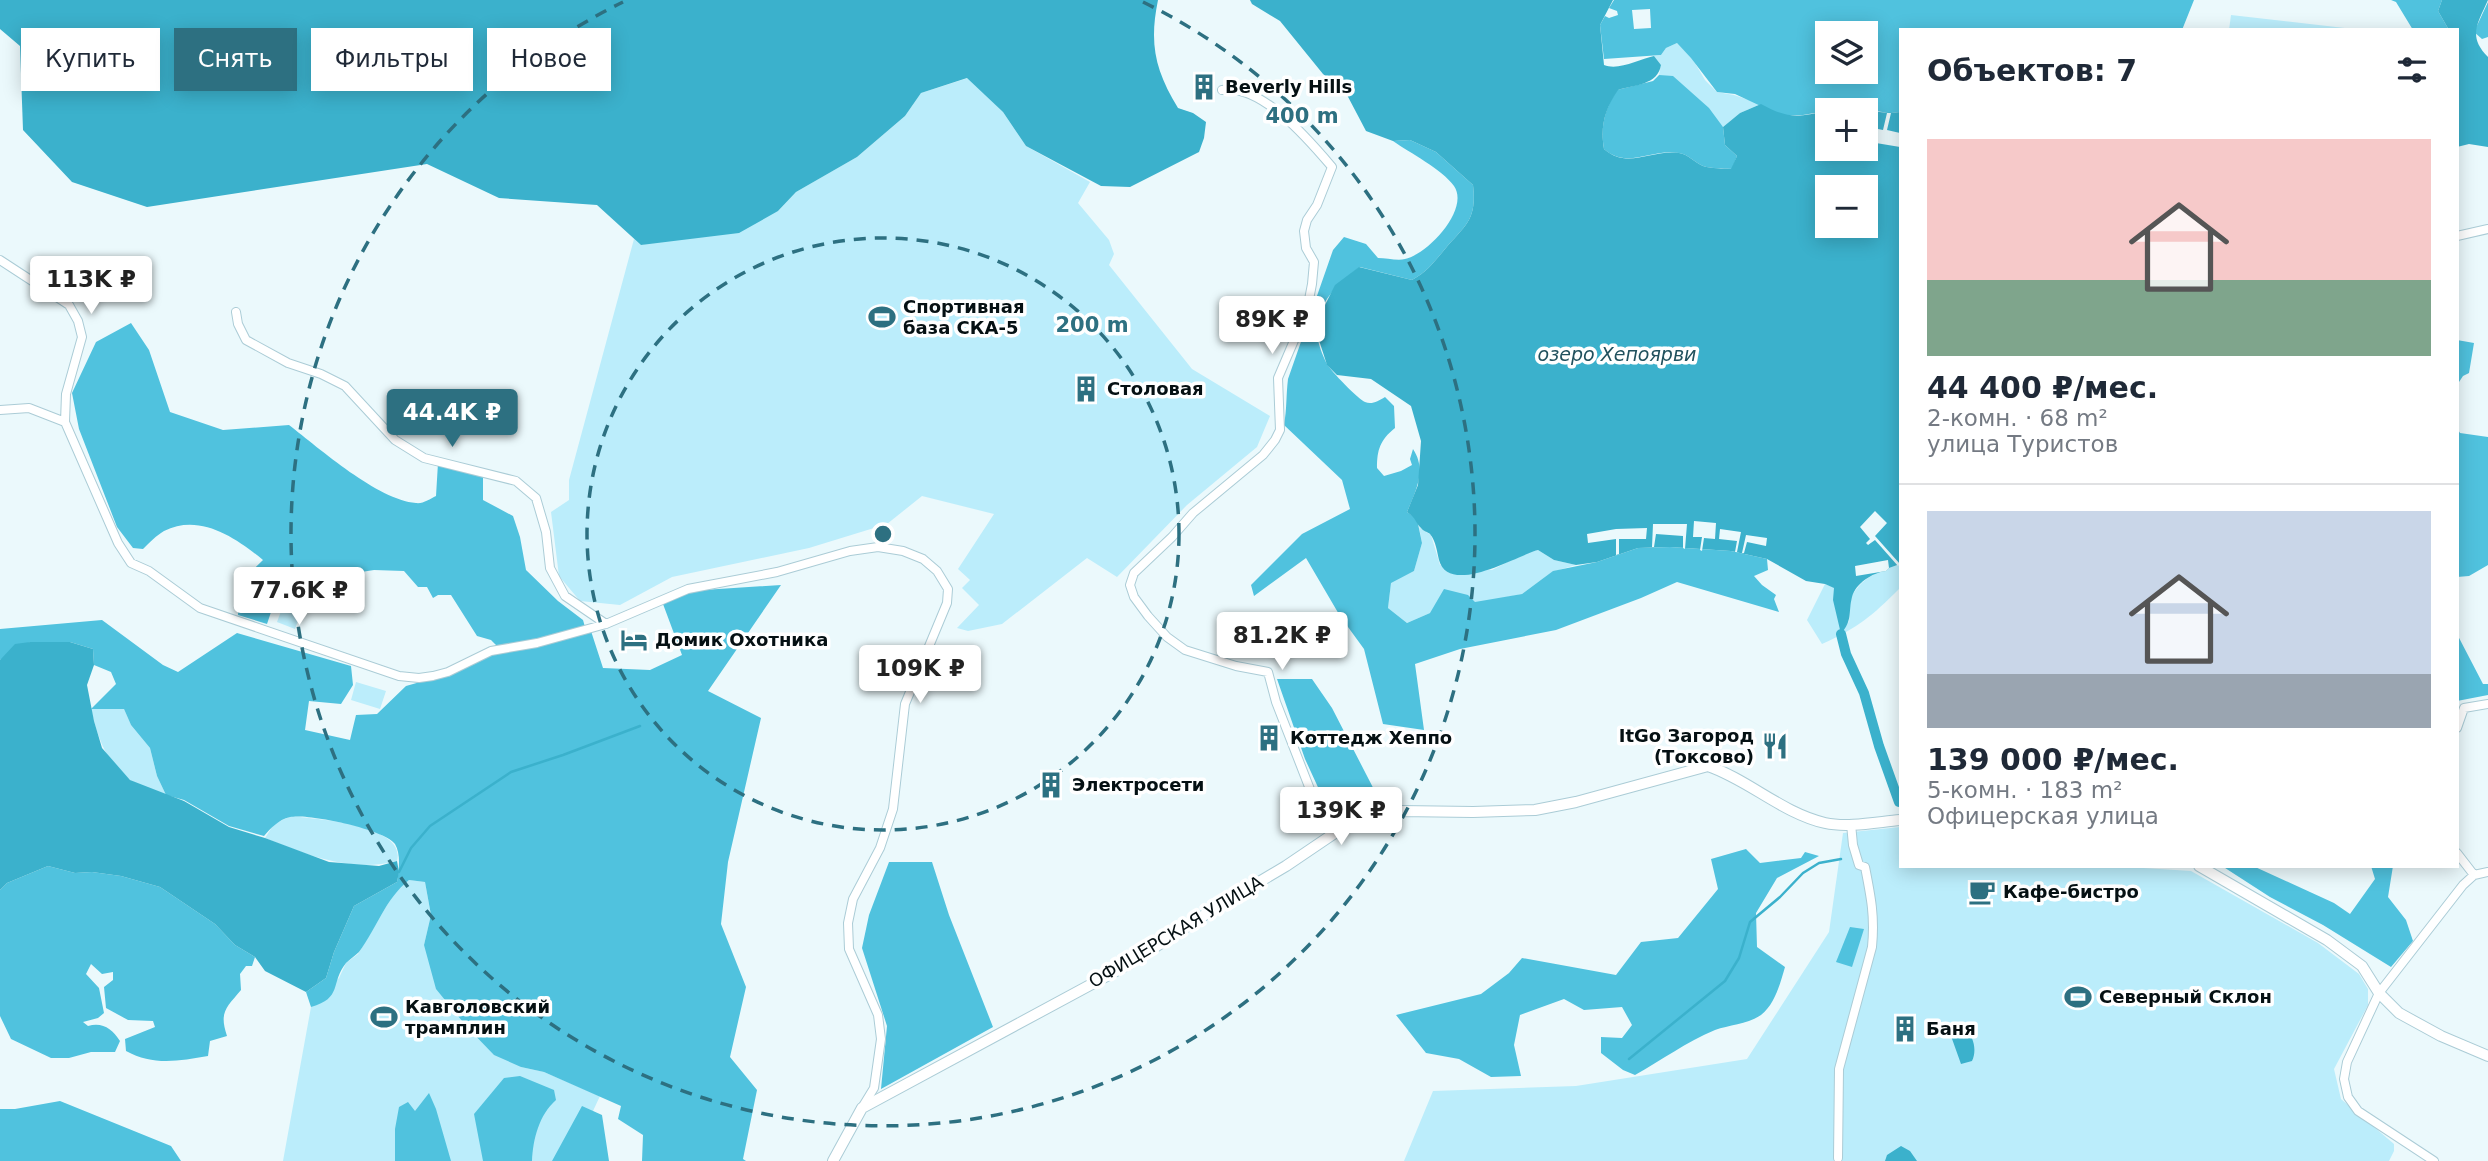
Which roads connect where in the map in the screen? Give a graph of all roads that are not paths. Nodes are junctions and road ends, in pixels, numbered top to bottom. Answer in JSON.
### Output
{"nodes":[{"id":1,"x":1222,"y":90,"type":"dead end"},
{"id":2,"x":2488,"y":229,"type":"edge"},
{"id":3,"x":2459,"y":236,"type":"edge"},
{"id":4,"x":0,"y":260,"type":"edge"},
{"id":5,"x":236,"y":313,"type":"dead end"},
{"id":6,"x":0,"y":410,"type":"edge"},
{"id":7,"x":65,"y":422,"type":"junction"},
{"id":8,"x":606,"y":624,"type":"junction"},
{"id":9,"x":2488,"y":704,"type":"edge"},
{"id":10,"x":2459,"y":722,"type":"edge"},
{"id":11,"x":1899,"y":820,"type":"edge"},
{"id":12,"x":1856,"y":823,"type":"junction"},
{"id":13,"x":1331,"y":835,"type":"junction"},
{"id":14,"x":2459,"y":856,"type":"edge"},
{"id":15,"x":2202,"y":868,"type":"edge"},
{"id":16,"x":2488,"y":872,"type":"edge"},
{"id":17,"x":2474,"y":875,"type":"junction"},
{"id":18,"x":2379,"y":993,"type":"junction"},
{"id":19,"x":2488,"y":1056,"type":"edge"},
{"id":20,"x":862,"y":1108,"type":"junction"},
{"id":21,"x":1838,"y":1158,"type":"dead end"},
{"id":22,"x":833,"y":1161,"type":"edge"},
{"id":23,"x":2434,"y":1161,"type":"edge"}],
"edges":[{"from":1,"to":13,"type":"street"},
{"from":2,"to":3,"type":"street"},
{"from":4,"to":7,"type":"street"},
{"from":5,"to":8,"type":"street"},
{"from":6,"to":7,"type":"street"},
{"from":7,"to":8,"type":"street"},
{"from":8,"to":20,"type":"street"},
{"from":9,"to":10,"type":"street"},
{"from":11,"to":12,"type":"street","name":"ОФИЦЕРСКАЯ УЛИЦА"},
{"from":12,"to":13,"type":"street","name":"ОФИЦЕРСКАЯ УЛИЦА"},
{"from":12,"to":21,"type":"street"},
{"from":13,"to":20,"type":"street","name":"ОФИЦЕРСКАЯ УЛИЦА"},
{"from":14,"to":17,"type":"street"},
{"from":15,"to":18,"type":"street"},
{"from":16,"to":17,"type":"street"},
{"from":17,"to":18,"type":"street"},
{"from":18,"to":19,"type":"street"},
{"from":18,"to":23,"type":"street"},
{"from":20,"to":22,"type":"street"}]}
